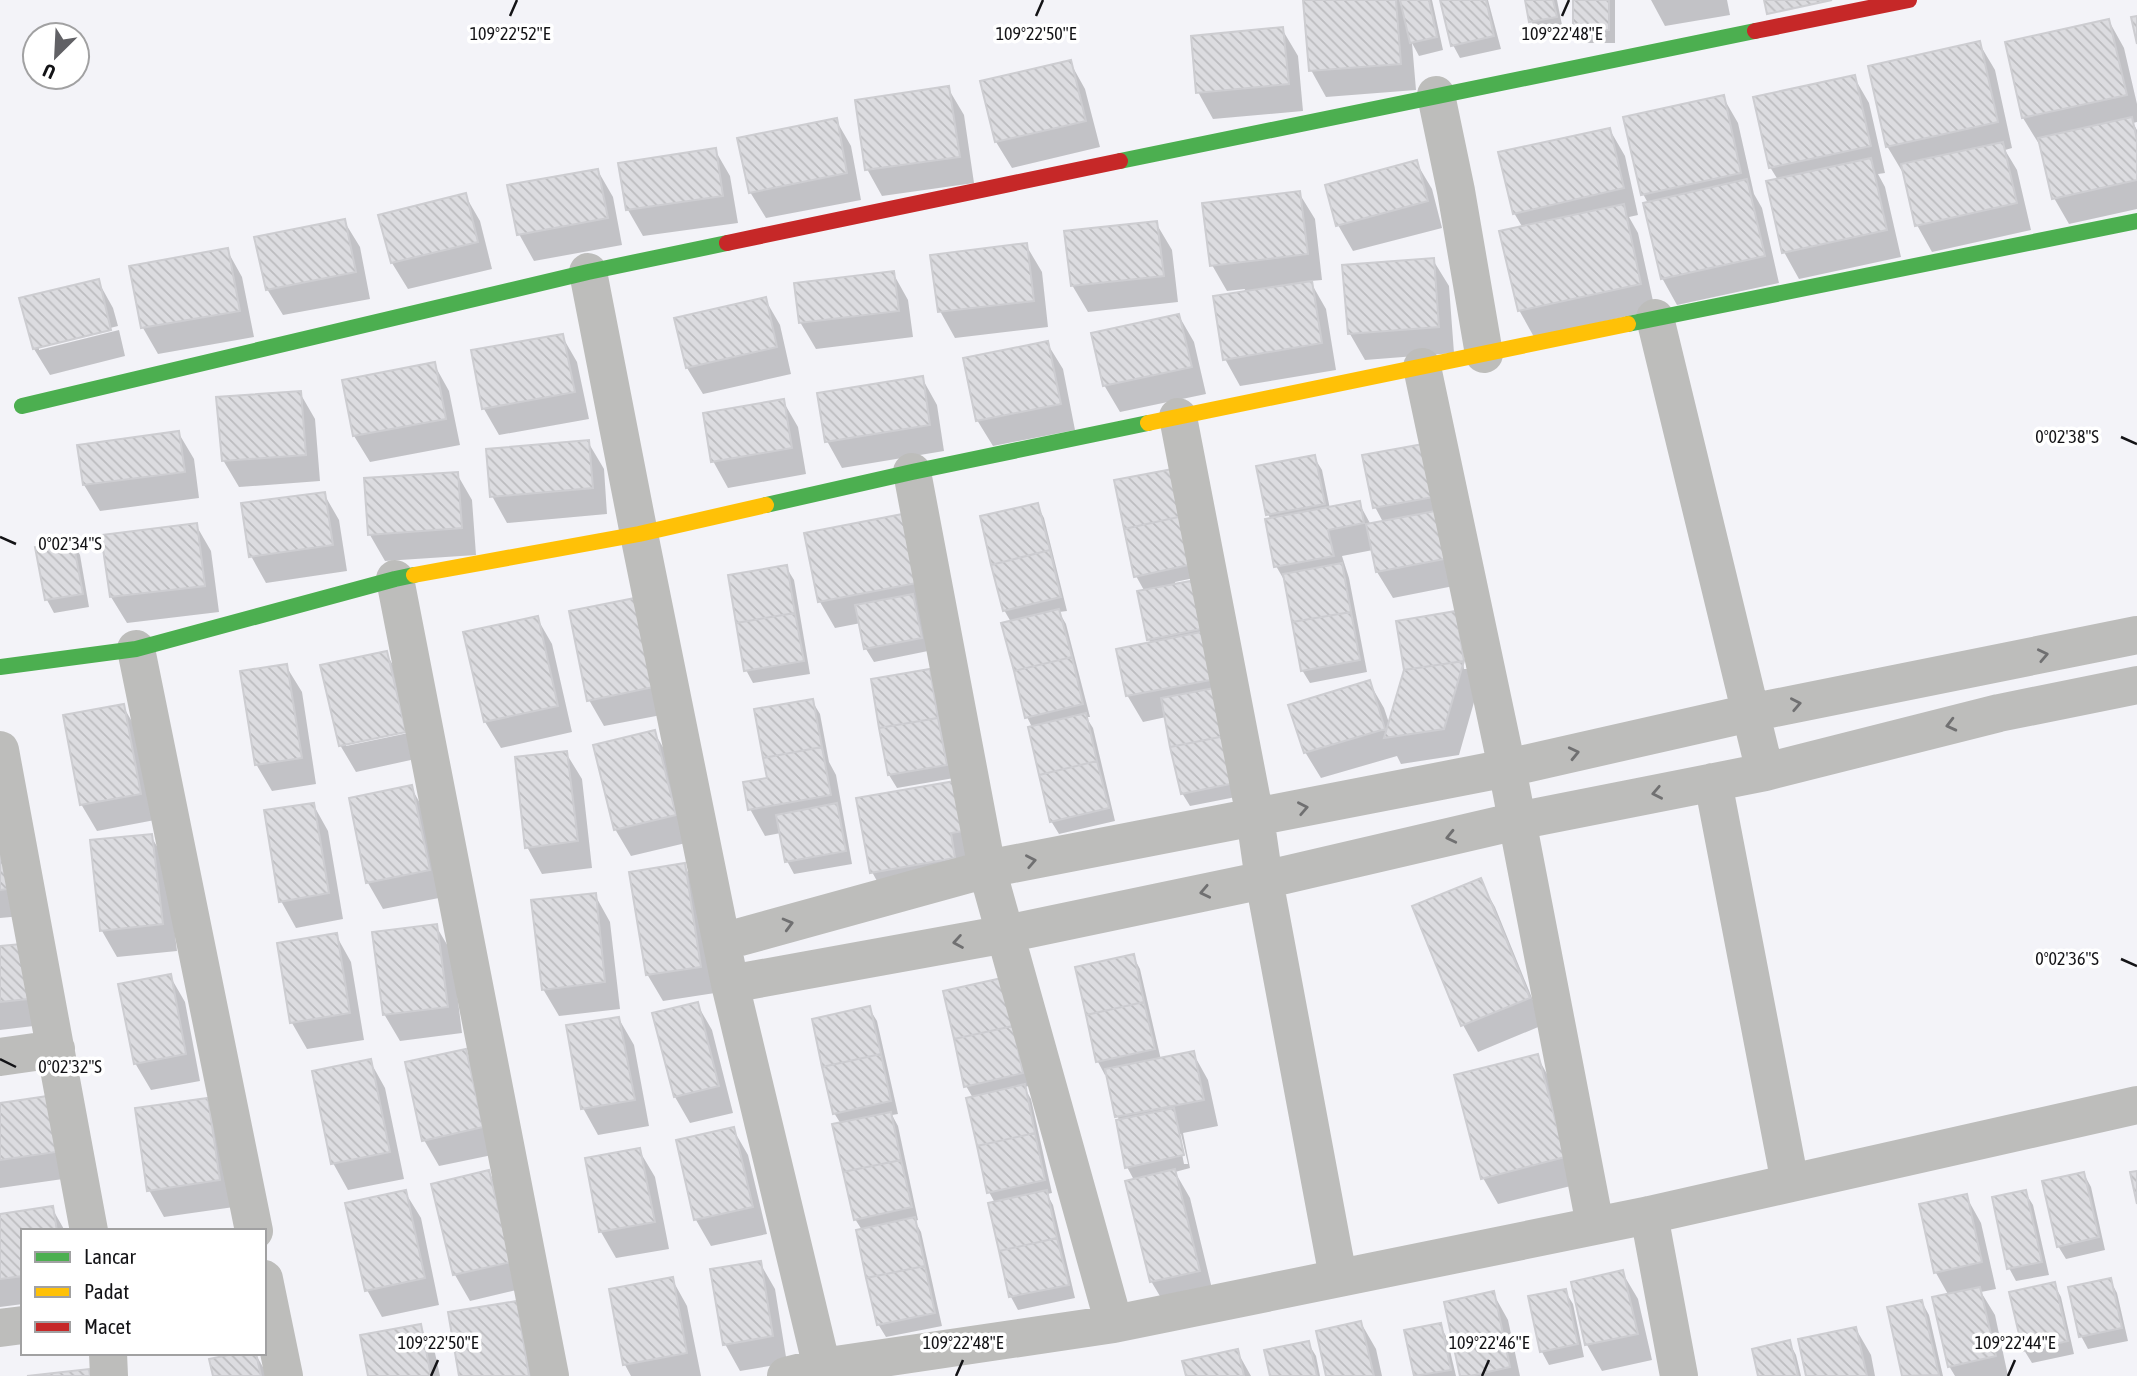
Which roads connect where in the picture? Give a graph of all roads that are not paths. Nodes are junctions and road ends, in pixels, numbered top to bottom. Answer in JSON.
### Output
{"nodes":[{"id":1,"x":1909,"y":0,"type":"edge"},
{"id":2,"x":1436,"y":95,"type":"junction"},
{"id":3,"x":2137,"y":221,"type":"edge"},
{"id":4,"x":588,"y":272,"type":"junction"},
{"id":5,"x":1656,"y":318,"type":"junction"},
{"id":6,"x":1484,"y":354,"type":"junction"},
{"id":7,"x":1422,"y":367,"type":"junction"},
{"id":8,"x":22,"y":406,"type":"dead end"},
{"id":9,"x":1178,"y":417,"type":"junction"},
{"id":10,"x":912,"y":472,"type":"junction"},
{"id":11,"x":639,"y":534,"type":"junction"},
{"id":12,"x":395,"y":579,"type":"junction"},
{"id":13,"x":2137,"y":635,"type":"edge"},
{"id":14,"x":136,"y":649,"type":"junction"},
{"id":15,"x":1986,"y":666,"type":"junction"},
{"id":16,"x":0,"y":667,"type":"edge"},
{"id":17,"x":2137,"y":685,"type":"edge"},
{"id":18,"x":1750,"y":713,"type":"junction"},
{"id":19,"x":1999,"y":713,"type":"junction"},
{"id":20,"x":2,"y":768,"type":"edge"},
{"id":21,"x":1507,"y":768,"type":"junction"},
{"id":22,"x":1765,"y":772,"type":"junction"},
{"id":23,"x":1713,"y":782,"type":"junction"},
{"id":24,"x":1255,"y":817,"type":"junction"},
{"id":25,"x":1517,"y":821,"type":"junction"},
{"id":26,"x":987,"y":869,"type":"junction"},
{"id":27,"x":1264,"y":880,"type":"junction"},
{"id":28,"x":1006,"y":934,"type":"junction"},
{"id":29,"x":722,"y":942,"type":"junction"},
{"id":30,"x":730,"y":984,"type":"junction"},
{"id":31,"x":56,"y":1049,"type":"junction"},
{"id":32,"x":0,"y":1057,"type":"edge"},
{"id":33,"x":2137,"y":1105,"type":"edge"},
{"id":34,"x":1790,"y":1183,"type":"junction"},
{"id":35,"x":1649,"y":1215,"type":"junction"},
{"id":36,"x":1595,"y":1226,"type":"junction"},
{"id":37,"x":89,"y":1229,"type":"edge"},
{"id":38,"x":254,"y":1229,"type":"edge"},
{"id":39,"x":1338,"y":1278,"type":"junction"},
{"id":40,"x":266,"y":1289,"type":"edge"},
{"id":41,"x":1114,"y":1324,"type":"junction"},
{"id":42,"x":21,"y":1325,"type":"edge"},
{"id":43,"x":0,"y":1328,"type":"edge"},
{"id":44,"x":108,"y":1355,"type":"edge"},
{"id":45,"x":823,"y":1372,"type":"edge"},
{"id":46,"x":109,"y":1376,"type":"edge"},
{"id":47,"x":284,"y":1376,"type":"edge"},
{"id":48,"x":550,"y":1376,"type":"edge"},
{"id":49,"x":786,"y":1376,"type":"edge"},
{"id":50,"x":1679,"y":1376,"type":"edge"}],
"edges":[{"from":1,"to":2,"type":"street"},
{"from":2,"to":4,"type":"street"},
{"from":2,"to":6,"type":"street"},
{"from":3,"to":5,"type":"street"},
{"from":4,"to":8,"type":"street"},
{"from":4,"to":11,"type":"street"},
{"from":5,"to":6,"type":"street"},
{"from":5,"to":18,"type":"street"},
{"from":6,"to":7,"type":"street"},
{"from":7,"to":9,"type":"street"},
{"from":7,"to":21,"type":"street"},
{"from":9,"to":10,"type":"street"},
{"from":9,"to":24,"type":"street"},
{"from":10,"to":11,"type":"street"},
{"from":10,"to":26,"type":"street"},
{"from":11,"to":12,"type":"street"},
{"from":11,"to":29,"type":"street"},
{"from":12,"to":14,"type":"street"},
{"from":12,"to":48,"type":"street"},
{"from":15,"to":13,"type":"street","one_way":true},
{"from":14,"to":16,"type":"street"},
{"from":14,"to":38,"type":"street"},
{"from":18,"to":15,"type":"street","one_way":true},
{"from":15,"to":19,"type":"street"},
{"from":17,"to":19,"type":"street"},
{"from":21,"to":18,"type":"street","one_way":true},
{"from":18,"to":22,"type":"street"},
{"from":19,"to":22,"type":"street","one_way":true},
{"from":20,"to":31,"type":"street"},
{"from":24,"to":21,"type":"street","one_way":true},
{"from":21,"to":25,"type":"street"},
{"from":22,"to":23,"type":"street"},
{"from":23,"to":25,"type":"street","one_way":true},
{"from":23,"to":34,"type":"street"},
{"from":26,"to":24,"type":"street","one_way":true},
{"from":24,"to":27,"type":"street"},
{"from":25,"to":27,"type":"street","one_way":true},
{"from":25,"to":36,"type":"street"},
{"from":26,"to":28,"type":"street"},
{"from":29,"to":26,"type":"street","one_way":true},
{"from":27,"to":28,"type":"street","one_way":true},
{"from":27,"to":39,"type":"street"},
{"from":28,"to":30,"type":"street","one_way":true},
{"from":28,"to":41,"type":"street"},
{"from":29,"to":30,"type":"street"},
{"from":30,"to":45,"type":"street"},
{"from":31,"to":32,"type":"street"},
{"from":31,"to":37,"type":"street"},
{"from":33,"to":34,"type":"street"},
{"from":34,"to":35,"type":"street"},
{"from":35,"to":36,"type":"street"},
{"from":35,"to":50,"type":"street"},
{"from":36,"to":39,"type":"street"},
{"from":39,"to":41,"type":"street"},
{"from":40,"to":47,"type":"street"},
{"from":41,"to":45,"type":"street"},
{"from":42,"to":43,"type":"street"},
{"from":44,"to":46,"type":"street"},
{"from":45,"to":49,"type":"street"}]}
